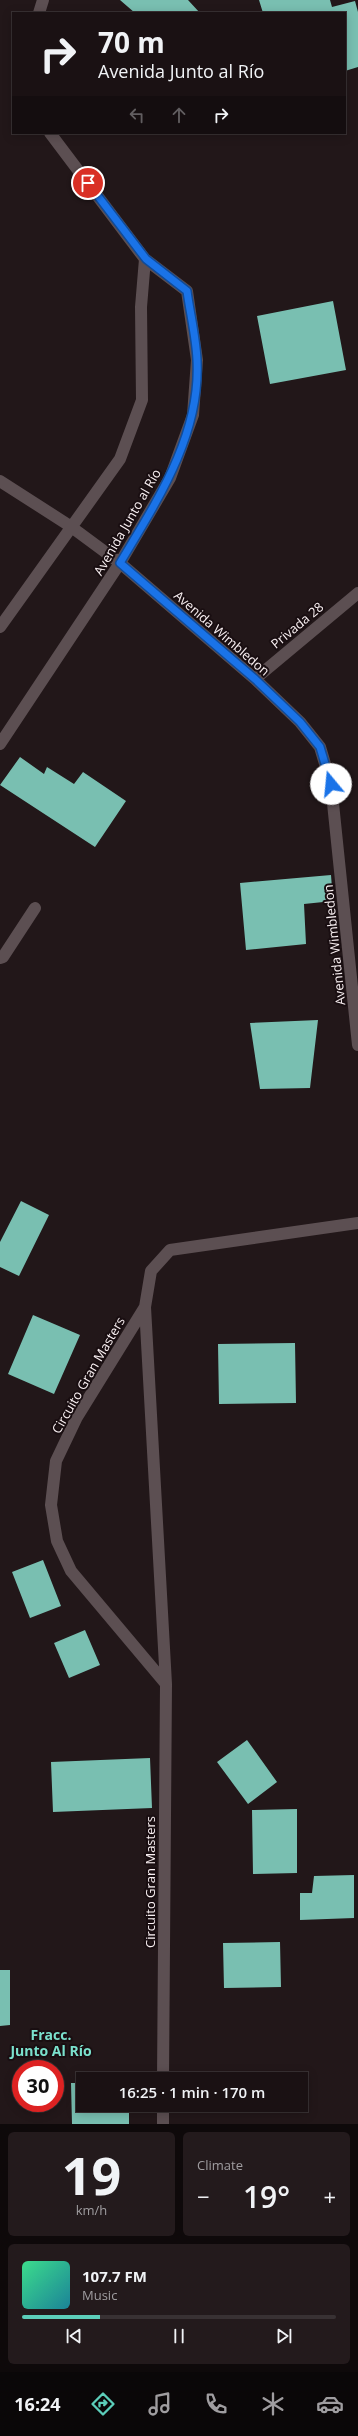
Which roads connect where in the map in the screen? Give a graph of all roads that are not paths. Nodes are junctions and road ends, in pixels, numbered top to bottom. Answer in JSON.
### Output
{"nodes":[{"id":1,"x":43,"y":0,"type":"edge"},
{"id":2,"x":40,"y":12,"type":"edge"},
{"id":3,"x":51,"y":134,"type":"edge"},
{"id":4,"x":146,"y":259,"type":"junction"},
{"id":5,"x":0,"y":481,"type":"edge"},
{"id":6,"x":70,"y":526,"type":"junction"},
{"id":7,"x":120,"y":563,"type":"junction"},
{"id":8,"x":358,"y":593,"type":"edge"},
{"id":9,"x":0,"y":627,"type":"edge"},
{"id":10,"x":255,"y":679,"type":"junction"},
{"id":11,"x":0,"y":744,"type":"edge"},
{"id":12,"x":35,"y":908,"type":"dead end"},
{"id":13,"x":0,"y":958,"type":"edge"},
{"id":14,"x":355,"y":989,"type":"edge"},
{"id":15,"x":358,"y":1044,"type":"edge"},
{"id":16,"x":358,"y":1223,"type":"edge"},
{"id":17,"x":145,"y":1307,"type":"junction"},
{"id":18,"x":166,"y":1684,"type":"junction"},
{"id":19,"x":163,"y":2072,"type":"edge"},
{"id":20,"x":163,"y":2112,"type":"edge"},
{"id":21,"x":163,"y":2124,"type":"edge"}],
"edges":[{"from":1,"to":2,"type":"street"},
{"from":3,"to":4,"type":"street","name":"Avenida Junto al Río"},
{"from":4,"to":6,"type":"street"},
{"from":4,"to":7,"type":"street","name":"Avenida Junto al Río"},
{"from":5,"to":6,"type":"street","name":"Avenida Wimbledon"},
{"from":6,"to":7,"type":"street","name":"Avenida Wimbledon"},
{"from":6,"to":9,"type":"street"},
{"from":7,"to":10,"type":"street","name":"Avenida Wimbledon"},
{"from":7,"to":11,"type":"street","name":"Avenida Junto al Río"},
{"from":8,"to":10,"type":"street","name":"Privada 28"},
{"from":10,"to":14,"type":"street","name":"Avenida Wimbledon"},
{"from":12,"to":13,"type":"street"},
{"from":14,"to":15,"type":"street","name":"Avenida Wimbledon"},
{"from":16,"to":17,"type":"street","name":"Circuito Gran Masters"},
{"from":17,"to":18,"type":"street","name":"Circuito Gran Masters"},
{"from":17,"to":18,"type":"street","name":"Circuito Gran Masters"},
{"from":18,"to":19,"type":"street","name":"Circuito Gran Masters"},
{"from":20,"to":21,"type":"street"}]}
